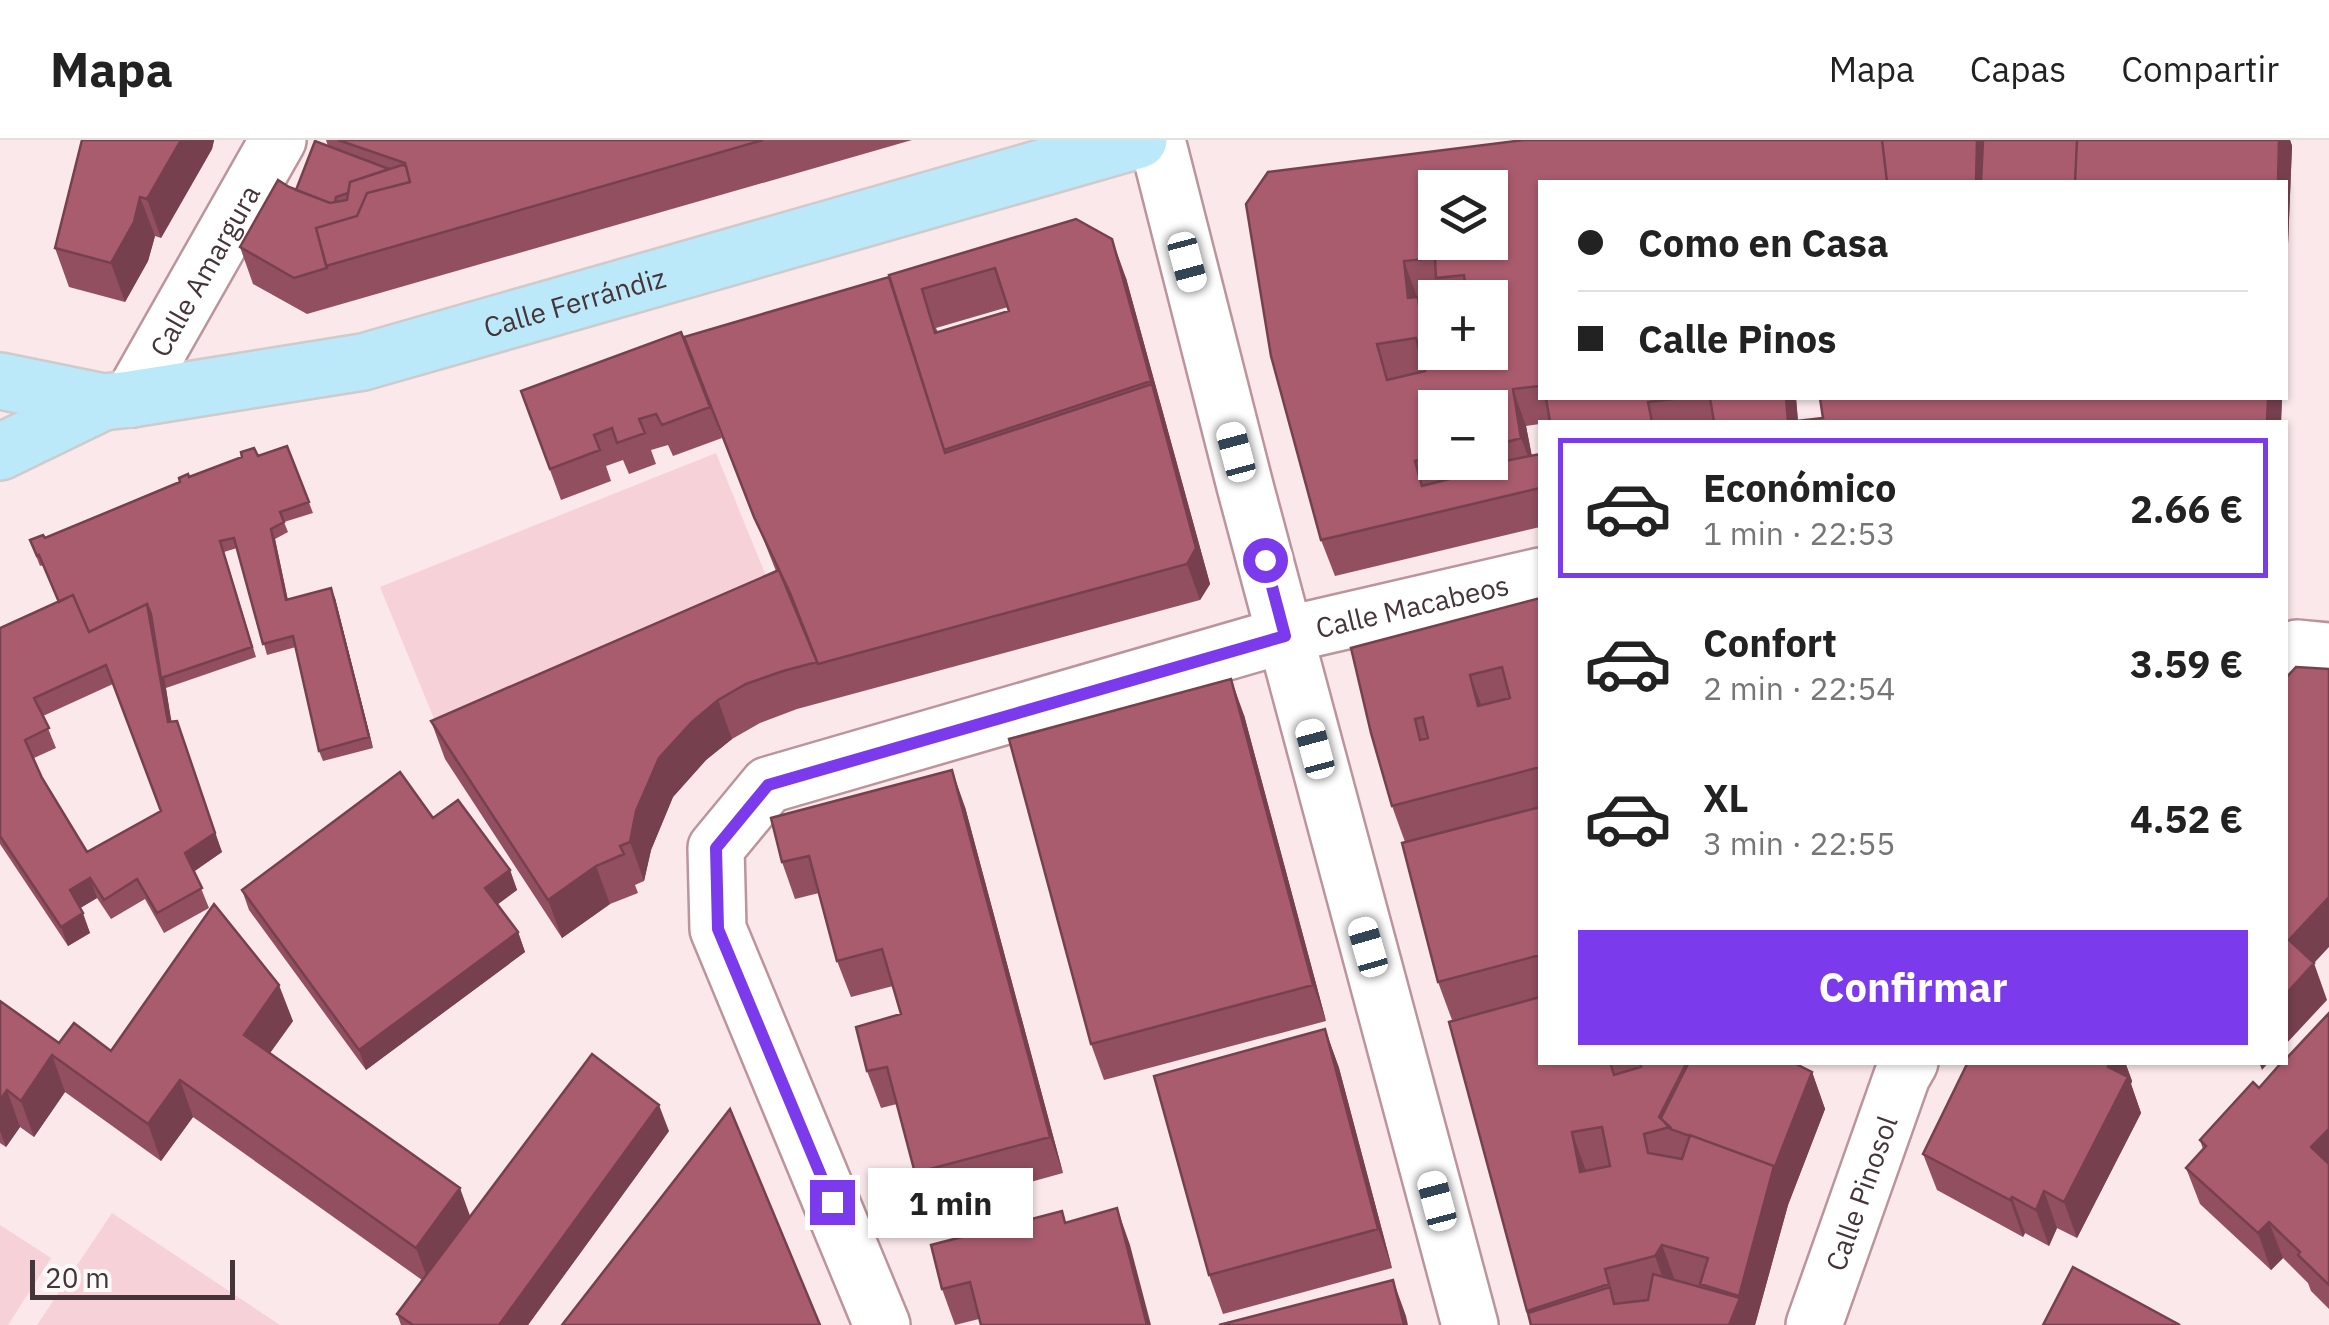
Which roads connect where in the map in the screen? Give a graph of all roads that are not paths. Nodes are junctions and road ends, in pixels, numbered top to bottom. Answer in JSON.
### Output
{"nodes":[{"id":1,"x":278,"y":140,"type":"edge"},
{"id":2,"x":1138,"y":140,"type":"edge"},
{"id":3,"x":1157,"y":140,"type":"edge"},
{"id":4,"x":0,"y":381,"type":"edge"},
{"id":5,"x":117,"y":401,"type":"junction"},
{"id":6,"x":0,"y":452,"type":"edge"},
{"id":7,"x":1538,"y":576,"type":"edge"},
{"id":8,"x":1285,"y":636,"type":"junction"},
{"id":9,"x":2329,"y":651,"type":"edge"},
{"id":10,"x":2288,"y":654,"type":"edge"},
{"id":11,"x":1908,"y":1065,"type":"edge"},
{"id":12,"x":882,"y":1325,"type":"edge"},
{"id":13,"x":1470,"y":1325,"type":"edge"},
{"id":14,"x":1814,"y":1325,"type":"edge"}],
"edges":[{"from":1,"to":5,"type":"street","name":"Calle Amargura"},
{"from":2,"to":5,"type":"main road","name":"Calle Ferrándiz"},
{"from":3,"to":8,"type":"street"},
{"from":4,"to":5,"type":"main road","name":"Calle Ferrándiz"},
{"from":5,"to":6,"type":"main road"},
{"from":7,"to":8,"type":"street","name":"Calle Macabeos"},
{"from":8,"to":12,"type":"street","name":"Calle Macabeos"},
{"from":8,"to":13,"type":"street"},
{"from":9,"to":10,"type":"street"},
{"from":11,"to":14,"type":"street","name":"Calle Pinosol"}]}
